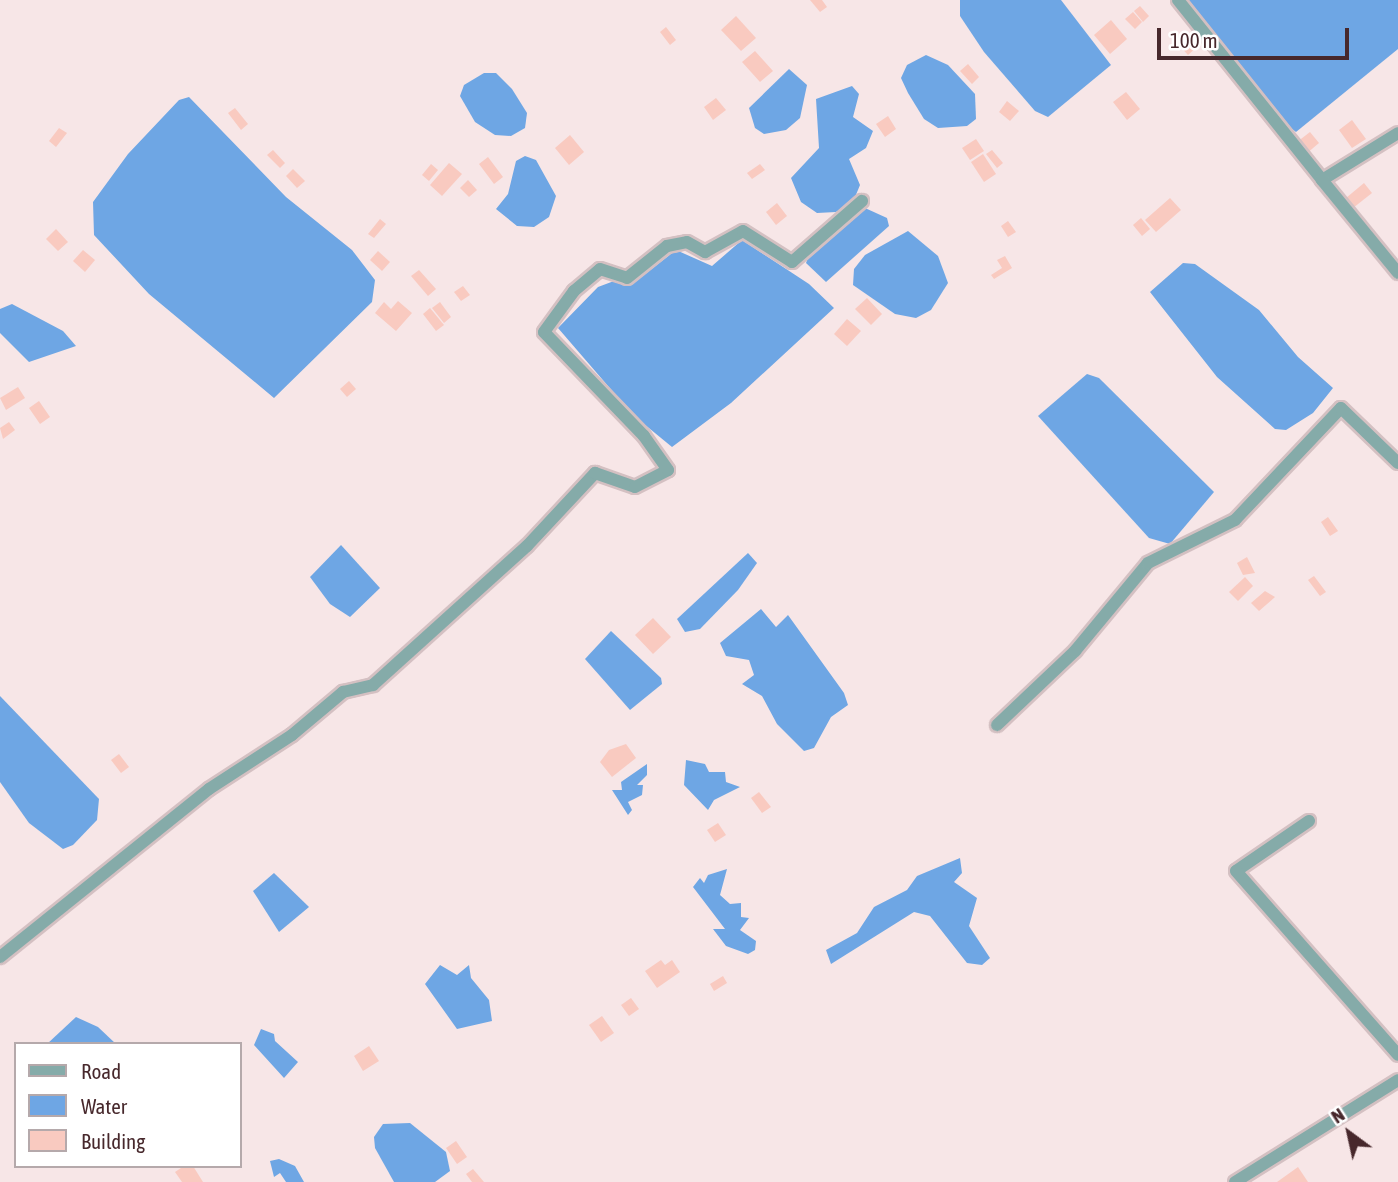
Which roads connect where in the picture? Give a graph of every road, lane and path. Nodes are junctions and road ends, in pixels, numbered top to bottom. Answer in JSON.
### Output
{"nodes":[{"id":1,"x":1178,"y":0,"type":"edge"},
{"id":2,"x":1398,"y":133,"type":"edge"},
{"id":3,"x":1322,"y":180,"type":"junction"},
{"id":4,"x":862,"y":201,"type":"dead end"},
{"id":5,"x":1398,"y":272,"type":"edge"},
{"id":6,"x":1398,"y":463,"type":"edge"},
{"id":7,"x":998,"y":724,"type":"dead end"},
{"id":8,"x":1309,"y":821,"type":"dead end"},
{"id":9,"x":0,"y":957,"type":"edge"},
{"id":10,"x":1398,"y":1055,"type":"edge"},
{"id":11,"x":1398,"y":1080,"type":"edge"},
{"id":12,"x":1235,"y":1182,"type":"edge"}],
"edges":[{"from":1,"to":3,"type":"street"},
{"from":2,"to":3,"type":"street"},
{"from":3,"to":5,"type":"street"},
{"from":4,"to":9,"type":"street"},
{"from":6,"to":7,"type":"street"},
{"from":8,"to":10,"type":"street"},
{"from":11,"to":12,"type":"street"}]}
